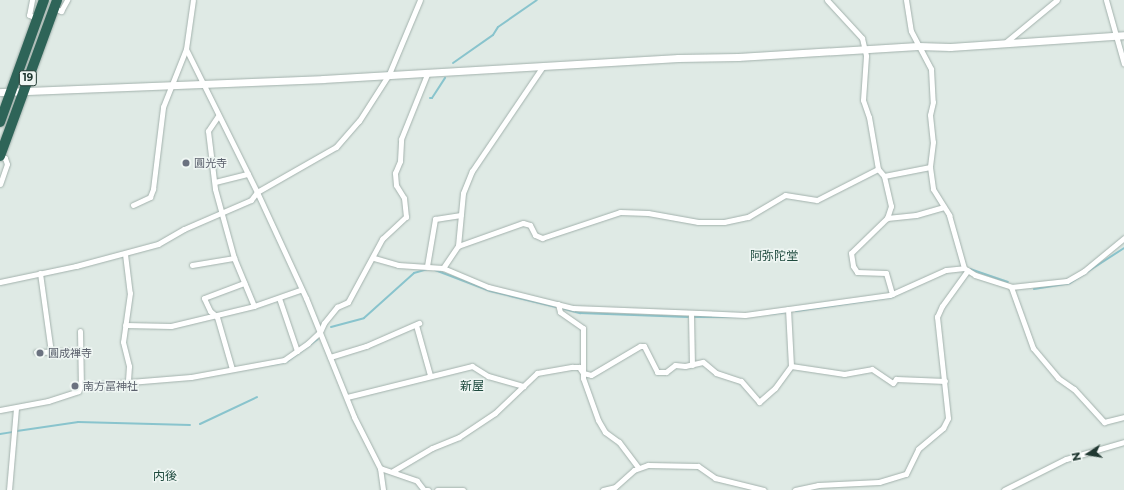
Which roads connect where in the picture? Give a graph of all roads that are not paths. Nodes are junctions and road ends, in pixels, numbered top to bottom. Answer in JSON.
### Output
{"nodes":[{"id":1,"x":32,"y":0,"type":"edge"},
{"id":2,"x":44,"y":0,"type":"edge"},
{"id":3,"x":67,"y":0,"type":"edge"},
{"id":4,"x":193,"y":0,"type":"edge"},
{"id":5,"x":420,"y":0,"type":"edge"},
{"id":6,"x":827,"y":0,"type":"edge"},
{"id":7,"x":906,"y":0,"type":"edge"},
{"id":8,"x":1057,"y":0,"type":"edge"},
{"id":9,"x":1106,"y":0,"type":"edge"},
{"id":10,"x":55,"y":4,"type":"edge"},
{"id":11,"x":37,"y":18,"type":"junction"},
{"id":12,"x":1115,"y":35,"type":"junction"},
{"id":13,"x":1124,"y":35,"type":"edge"},
{"id":14,"x":1006,"y":42,"type":"junction"},
{"id":15,"x":918,"y":46,"type":"junction"},
{"id":16,"x":186,"y":49,"type":"junction"},
{"id":17,"x":866,"y":49,"type":"junction"},
{"id":18,"x":1124,"y":64,"type":"edge"},
{"id":19,"x":543,"y":66,"type":"junction"},
{"id":20,"x":428,"y":72,"type":"junction"},
{"id":21,"x":389,"y":74,"type":"junction"},
{"id":22,"x":203,"y":83,"type":"junction"},
{"id":23,"x":171,"y":84,"type":"junction"},
{"id":24,"x":11,"y":91,"type":"junction"},
{"id":25,"x":24,"y":91,"type":"junction"},
{"id":26,"x":0,"y":92,"type":"edge"},
{"id":27,"x":218,"y":116,"type":"junction"},
{"id":28,"x":0,"y":122,"type":"edge"},
{"id":29,"x":0,"y":156,"type":"edge"},
{"id":30,"x":930,"y":168,"type":"junction"},
{"id":31,"x":878,"y":169,"type":"junction"},
{"id":32,"x":248,"y":174,"type":"junction"},
{"id":33,"x":884,"y":176,"type":"junction"},
{"id":34,"x":215,"y":182,"type":"junction"},
{"id":35,"x":0,"y":184,"type":"edge"},
{"id":36,"x":257,"y":192,"type":"junction"},
{"id":37,"x":133,"y":205,"type":"dead end"},
{"id":38,"x":944,"y":207,"type":"junction"},
{"id":39,"x":220,"y":213,"type":"junction"},
{"id":40,"x":461,"y":215,"type":"junction"},
{"id":41,"x":887,"y":218,"type":"junction"},
{"id":42,"x":1124,"y":238,"type":"edge"},
{"id":43,"x":458,"y":246,"type":"junction"},
{"id":44,"x":125,"y":254,"type":"junction"},
{"id":45,"x":234,"y":258,"type":"junction"},
{"id":46,"x":374,"y":258,"type":"junction"},
{"id":47,"x":192,"y":265,"type":"dead end"},
{"id":48,"x":427,"y":266,"type":"junction"},
{"id":49,"x":442,"y":268,"type":"junction"},
{"id":50,"x":966,"y":269,"type":"junction"},
{"id":51,"x":40,"y":273,"type":"junction"},
{"id":52,"x":0,"y":282,"type":"edge"},
{"id":53,"x":244,"y":283,"type":"junction"},
{"id":54,"x":1012,"y":287,"type":"junction"},
{"id":55,"x":300,"y":290,"type":"junction"},
{"id":56,"x":892,"y":294,"type":"junction"},
{"id":57,"x":279,"y":298,"type":"junction"},
{"id":58,"x":558,"y":304,"type":"junction"},
{"id":59,"x":254,"y":306,"type":"junction"},
{"id":60,"x":788,"y":309,"type":"junction"},
{"id":61,"x":691,"y":314,"type":"junction"},
{"id":62,"x":217,"y":317,"type":"junction"},
{"id":63,"x":125,"y":325,"type":"junction"},
{"id":64,"x":80,"y":331,"type":"dead end"},
{"id":65,"x":320,"y":332,"type":"junction"},
{"id":66,"x":80,"y":351,"type":"junction"},
{"id":67,"x":297,"y":351,"type":"junction"},
{"id":68,"x":36,"y":352,"type":"dead end"},
{"id":69,"x":51,"y":352,"type":"junction"},
{"id":70,"x":330,"y":357,"type":"junction"},
{"id":71,"x":692,"y":365,"type":"junction"},
{"id":72,"x":791,"y":366,"type":"junction"},
{"id":73,"x":232,"y":369,"type":"junction"},
{"id":74,"x":583,"y":373,"type":"junction"},
{"id":75,"x":430,"y":375,"type":"junction"},
{"id":76,"x":945,"y":381,"type":"junction"},
{"id":77,"x":128,"y":382,"type":"junction"},
{"id":78,"x":81,"y":386,"type":"junction"},
{"id":79,"x":524,"y":386,"type":"junction"},
{"id":80,"x":347,"y":397,"type":"junction"},
{"id":81,"x":16,"y":408,"type":"junction"},
{"id":82,"x":0,"y":410,"type":"edge"},
{"id":83,"x":1124,"y":417,"type":"edge"},
{"id":84,"x":1124,"y":442,"type":"edge"},
{"id":85,"x":638,"y":467,"type":"junction"},
{"id":86,"x":380,"y":468,"type":"junction"},
{"id":87,"x":393,"y":471,"type":"junction"},
{"id":88,"x":9,"y":490,"type":"edge"},
{"id":89,"x":383,"y":490,"type":"edge"},
{"id":90,"x":428,"y":490,"type":"edge"},
{"id":91,"x":437,"y":490,"type":"edge"},
{"id":92,"x":463,"y":490,"type":"edge"},
{"id":93,"x":603,"y":490,"type":"edge"},
{"id":94,"x":764,"y":490,"type":"edge"},
{"id":95,"x":795,"y":490,"type":"edge"},
{"id":96,"x":1004,"y":490,"type":"edge"}],
"edges":[{"from":1,"to":11,"type":"street"},
{"from":2,"to":11,"type":"highway","number":"19"},
{"from":3,"to":10,"type":"street"},
{"from":4,"to":16,"type":"street"},
{"from":5,"to":21,"type":"street"},
{"from":6,"to":17,"type":"street"},
{"from":7,"to":15,"type":"street"},
{"from":8,"to":14,"type":"street"},
{"from":9,"to":12,"type":"street"},
{"from":10,"to":25,"type":"highway","number":"19"},
{"from":11,"to":24,"type":"highway","number":"19"},
{"from":12,"to":13,"type":"street"},
{"from":12,"to":14,"type":"street"},
{"from":12,"to":18,"type":"street"},
{"from":14,"to":15,"type":"street"},
{"from":15,"to":17,"type":"street"},
{"from":15,"to":30,"type":"street"},
{"from":16,"to":22,"type":"street"},
{"from":16,"to":23,"type":"street"},
{"from":17,"to":19,"type":"street"},
{"from":17,"to":31,"type":"street"},
{"from":19,"to":20,"type":"street"},
{"from":19,"to":40,"type":"street"},
{"from":20,"to":21,"type":"street"},
{"from":20,"to":46,"type":"street"},
{"from":21,"to":22,"type":"street"},
{"from":21,"to":36,"type":"street"},
{"from":22,"to":23,"type":"street"},
{"from":22,"to":27,"type":"street"},
{"from":23,"to":25,"type":"street"},
{"from":23,"to":37,"type":"street"},
{"from":24,"to":25,"type":"street"},
{"from":24,"to":26,"type":"street"},
{"from":24,"to":28,"type":"highway","number":"19"},
{"from":25,"to":29,"type":"highway","number":"19"},
{"from":27,"to":32,"type":"street"},
{"from":27,"to":34,"type":"street"},
{"from":29,"to":35,"type":"street"},
{"from":30,"to":33,"type":"street"},
{"from":30,"to":38,"type":"street"},
{"from":31,"to":33,"type":"street"},
{"from":31,"to":43,"type":"street"},
{"from":32,"to":34,"type":"street"},
{"from":32,"to":36,"type":"street"},
{"from":33,"to":41,"type":"street"},
{"from":34,"to":39,"type":"street"},
{"from":36,"to":39,"type":"street"},
{"from":36,"to":55,"type":"street"},
{"from":38,"to":41,"type":"street"},
{"from":38,"to":50,"type":"street"},
{"from":39,"to":44,"type":"street"},
{"from":39,"to":45,"type":"street"},
{"from":40,"to":43,"type":"street"},
{"from":40,"to":48,"type":"street"},
{"from":41,"to":56,"type":"street"},
{"from":42,"to":54,"type":"street"},
{"from":43,"to":49,"type":"street"},
{"from":44,"to":51,"type":"street"},
{"from":44,"to":63,"type":"street"},
{"from":45,"to":47,"type":"street"},
{"from":45,"to":53,"type":"street"},
{"from":46,"to":48,"type":"street"},
{"from":46,"to":65,"type":"street"},
{"from":48,"to":49,"type":"street"},
{"from":49,"to":58,"type":"street"},
{"from":50,"to":54,"type":"street"},
{"from":50,"to":56,"type":"street"},
{"from":50,"to":76,"type":"street"},
{"from":51,"to":52,"type":"street"},
{"from":51,"to":69,"type":"street"},
{"from":53,"to":59,"type":"street"},
{"from":53,"to":62,"type":"street"},
{"from":54,"to":83,"type":"street"},
{"from":55,"to":57,"type":"street"},
{"from":55,"to":65,"type":"street"},
{"from":56,"to":60,"type":"street"},
{"from":57,"to":59,"type":"street"},
{"from":57,"to":67,"type":"street"},
{"from":58,"to":61,"type":"street"},
{"from":58,"to":74,"type":"street"},
{"from":59,"to":62,"type":"street"},
{"from":60,"to":61,"type":"street"},
{"from":60,"to":72,"type":"street"},
{"from":61,"to":71,"type":"street"},
{"from":62,"to":63,"type":"street"},
{"from":62,"to":73,"type":"street"},
{"from":63,"to":77,"type":"street"},
{"from":64,"to":66,"type":"street"},
{"from":65,"to":67,"type":"street"},
{"from":65,"to":70,"type":"street"},
{"from":66,"to":69,"type":"street"},
{"from":66,"to":78,"type":"street"},
{"from":67,"to":73,"type":"street"},
{"from":68,"to":69,"type":"street"},
{"from":70,"to":75,"type":"street"},
{"from":70,"to":80,"type":"street"},
{"from":71,"to":72,"type":"street"},
{"from":71,"to":74,"type":"street"},
{"from":72,"to":76,"type":"street"},
{"from":73,"to":77,"type":"street"},
{"from":74,"to":79,"type":"street"},
{"from":74,"to":85,"type":"street"},
{"from":75,"to":79,"type":"street"},
{"from":75,"to":80,"type":"street"},
{"from":76,"to":95,"type":"street"},
{"from":77,"to":78,"type":"street"},
{"from":78,"to":81,"type":"street"},
{"from":79,"to":87,"type":"street"},
{"from":80,"to":86,"type":"street"},
{"from":81,"to":82,"type":"street"},
{"from":81,"to":88,"type":"street"},
{"from":84,"to":96,"type":"street"},
{"from":85,"to":93,"type":"street"},
{"from":85,"to":94,"type":"street"},
{"from":86,"to":87,"type":"street"},
{"from":86,"to":89,"type":"street"},
{"from":87,"to":90,"type":"street"},
{"from":91,"to":92,"type":"street"}]}
